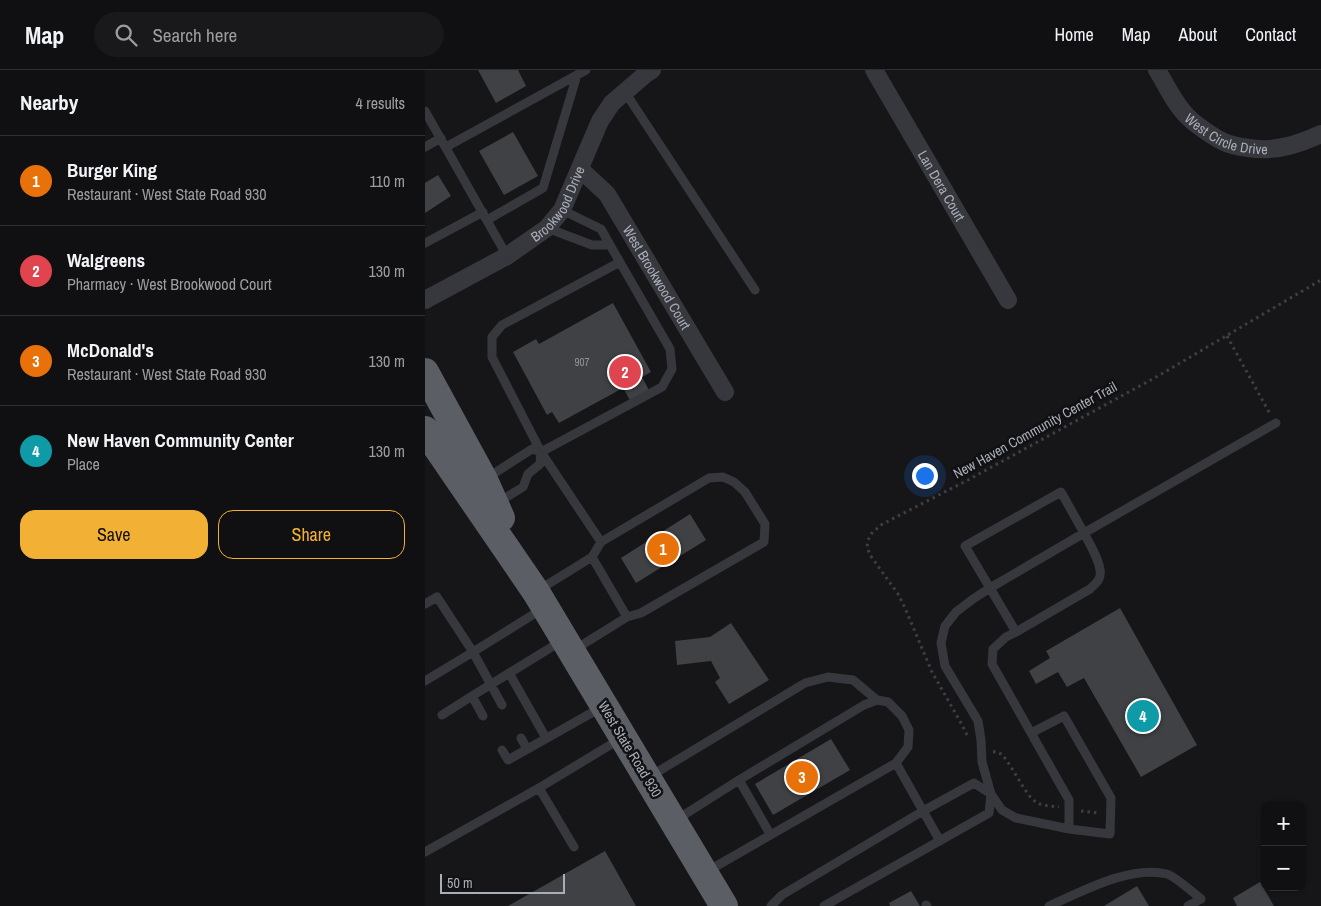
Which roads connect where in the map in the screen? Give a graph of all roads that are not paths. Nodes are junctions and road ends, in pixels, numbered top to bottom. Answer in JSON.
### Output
{"nodes":[{"id":1,"x":586,"y":70,"type":"edge"},
{"id":2,"x":652,"y":70,"type":"edge"},
{"id":3,"x":874,"y":70,"type":"edge"},
{"id":4,"x":1157,"y":70,"type":"edge"},
{"id":5,"x":577,"y":75,"type":"junction"},
{"id":6,"x":625,"y":92,"type":"junction"},
{"id":7,"x":425,"y":111,"type":"edge"},
{"id":8,"x":1321,"y":134,"type":"edge"},
{"id":9,"x":441,"y":138,"type":"junction"},
{"id":10,"x":425,"y":147,"type":"edge"},
{"id":11,"x":446,"y":147,"type":"junction"},
{"id":12,"x":580,"y":169,"type":"junction"},
{"id":13,"x":562,"y":210,"type":"junction"},
{"id":14,"x":485,"y":216,"type":"junction"},
{"id":15,"x":547,"y":228,"type":"junction"},
{"id":16,"x":425,"y":243,"type":"edge"},
{"id":17,"x":610,"y":245,"type":"junction"},
{"id":18,"x":507,"y":256,"type":"junction"},
{"id":19,"x":619,"y":262,"type":"junction"},
{"id":20,"x":755,"y":290,"type":"dead end"},
{"id":21,"x":425,"y":300,"type":"edge"},
{"id":22,"x":1009,"y":300,"type":"dead end"},
{"id":23,"x":425,"y":372,"type":"edge"},
{"id":24,"x":725,"y":392,"type":"dead end"},
{"id":25,"x":1276,"y":423,"type":"road end"},
{"id":26,"x":425,"y":430,"type":"edge"},
{"id":27,"x":541,"y":452,"type":"junction"},
{"id":28,"x":489,"y":492,"type":"junction"},
{"id":29,"x":1084,"y":533,"type":"junction"},
{"id":30,"x":601,"y":542,"type":"junction"},
{"id":31,"x":592,"y":557,"type":"junction"},
{"id":32,"x":989,"y":588,"type":"junction"},
{"id":33,"x":540,"y":599,"type":"junction"},
{"id":34,"x":425,"y":604,"type":"edge"},
{"id":35,"x":627,"y":617,"type":"junction"},
{"id":36,"x":1016,"y":632,"type":"junction"},
{"id":37,"x":568,"y":645,"type":"junction"},
{"id":38,"x":473,"y":652,"type":"junction"},
{"id":39,"x":509,"y":673,"type":"junction"},
{"id":40,"x":425,"y":681,"type":"edge"},
{"id":41,"x":491,"y":684,"type":"junction"},
{"id":42,"x":472,"y":696,"type":"junction"},
{"id":43,"x":877,"y":700,"type":"junction"},
{"id":44,"x":502,"y":705,"type":"dead end"},
{"id":45,"x":604,"y":706,"type":"junction"},
{"id":46,"x":442,"y":714,"type":"dead end"},
{"id":47,"x":483,"y":716,"type":"dead end"},
{"id":48,"x":1031,"y":733,"type":"junction"},
{"id":49,"x":521,"y":738,"type":"dead end"},
{"id":50,"x":546,"y":738,"type":"junction"},
{"id":51,"x":623,"y":738,"type":"junction"},
{"id":52,"x":527,"y":749,"type":"junction"},
{"id":53,"x":502,"y":750,"type":"dead end"},
{"id":54,"x":896,"y":763,"type":"junction"},
{"id":55,"x":647,"y":778,"type":"junction"},
{"id":56,"x":739,"y":780,"type":"junction"},
{"id":57,"x":539,"y":788,"type":"junction"},
{"id":58,"x":991,"y":794,"type":"junction"},
{"id":59,"x":923,"y":811,"type":"junction"},
{"id":60,"x":673,"y":822,"type":"junction"},
{"id":61,"x":1069,"y":829,"type":"junction"},
{"id":62,"x":770,"y":834,"type":"junction"},
{"id":63,"x":940,"y":841,"type":"junction"},
{"id":64,"x":574,"y":847,"type":"dead end"},
{"id":65,"x":425,"y":852,"type":"edge"},
{"id":66,"x":704,"y":874,"type":"junction"},
{"id":67,"x":724,"y":906,"type":"edge"},
{"id":68,"x":771,"y":906,"type":"edge"},
{"id":69,"x":824,"y":906,"type":"edge"},
{"id":70,"x":1049,"y":906,"type":"edge"},
{"id":71,"x":1188,"y":906,"type":"edge"}],
"edges":[{"from":1,"to":5,"type":"lane"},
{"from":2,"to":6,"type":"street","name":"Brookwood Drive"},
{"from":3,"to":22,"type":"street","name":"Lan Dera Court"},
{"from":4,"to":8,"type":"street","name":"West Circle Drive"},
{"from":5,"to":11,"type":"lane"},
{"from":5,"to":14,"type":"lane"},
{"from":6,"to":12,"type":"street","name":"Brookwood Drive"},
{"from":6,"to":20,"type":"lane"},
{"from":7,"to":9,"type":"lane"},
{"from":9,"to":10,"type":"lane"},
{"from":9,"to":11,"type":"lane"},
{"from":11,"to":14,"type":"lane"},
{"from":12,"to":13,"type":"street","name":"Brookwood Drive"},
{"from":12,"to":24,"type":"street","name":"West Brookwood Court"},
{"from":13,"to":15,"type":"street","name":"Brookwood Drive"},
{"from":13,"to":17,"type":"lane"},
{"from":14,"to":16,"type":"lane"},
{"from":14,"to":18,"type":"lane"},
{"from":15,"to":17,"type":"lane"},
{"from":15,"to":18,"type":"street","name":"Brookwood Drive"},
{"from":17,"to":19,"type":"lane"},
{"from":18,"to":21,"type":"street","name":"Brookwood Drive"},
{"from":19,"to":27,"type":"lane"},
{"from":19,"to":27,"type":"lane"},
{"from":23,"to":28,"type":"highway"},
{"from":25,"to":29,"type":"lane"},
{"from":26,"to":33,"type":"highway"},
{"from":27,"to":28,"type":"lane"},
{"from":27,"to":28,"type":"lane"},
{"from":27,"to":30,"type":"lane"},
{"from":28,"to":33,"type":"highway"},
{"from":29,"to":32,"type":"lane"},
{"from":29,"to":32,"type":"lane"},
{"from":29,"to":36,"type":"lane"},
{"from":30,"to":31,"type":"lane"},
{"from":30,"to":35,"type":"lane"},
{"from":31,"to":33,"type":"lane"},
{"from":31,"to":35,"type":"lane"},
{"from":32,"to":36,"type":"lane"},
{"from":32,"to":58,"type":"lane"},
{"from":33,"to":37,"type":"highway","name":"West State Road 930"},
{"from":33,"to":38,"type":"lane"},
{"from":34,"to":38,"type":"lane"},
{"from":35,"to":37,"type":"lane"},
{"from":36,"to":48,"type":"lane"},
{"from":37,"to":39,"type":"lane"},
{"from":37,"to":45,"type":"highway","name":"West State Road 930"},
{"from":38,"to":40,"type":"lane"},
{"from":38,"to":41,"type":"lane"},
{"from":39,"to":41,"type":"lane"},
{"from":39,"to":50,"type":"lane"},
{"from":41,"to":42,"type":"lane"},
{"from":41,"to":44,"type":"lane"},
{"from":42,"to":46,"type":"lane"},
{"from":42,"to":47,"type":"lane"},
{"from":43,"to":54,"type":"lane"},
{"from":43,"to":55,"type":"lane"},
{"from":43,"to":56,"type":"lane"},
{"from":45,"to":50,"type":"lane"},
{"from":45,"to":51,"type":"highway","name":"West State Road 930"},
{"from":48,"to":61,"type":"lane"},
{"from":48,"to":61,"type":"lane"},
{"from":49,"to":52,"type":"lane"},
{"from":50,"to":52,"type":"lane"},
{"from":51,"to":55,"type":"highway","name":"West State Road 930"},
{"from":51,"to":57,"type":"lane"},
{"from":52,"to":53,"type":"lane"},
{"from":54,"to":59,"type":"lane"},
{"from":54,"to":62,"type":"lane"},
{"from":55,"to":60,"type":"highway","name":"West State Road 930"},
{"from":56,"to":60,"type":"lane"},
{"from":56,"to":62,"type":"lane"},
{"from":57,"to":64,"type":"lane"},
{"from":57,"to":65,"type":"lane"},
{"from":58,"to":59,"type":"lane"},
{"from":58,"to":61,"type":"lane"},
{"from":58,"to":63,"type":"lane"},
{"from":59,"to":63,"type":"lane"},
{"from":59,"to":68,"type":"lane"},
{"from":60,"to":66,"type":"highway","name":"West State Road 930"},
{"from":62,"to":66,"type":"lane"},
{"from":63,"to":69,"type":"lane"},
{"from":66,"to":67,"type":"highway","name":"West State Road 930"},
{"from":70,"to":71,"type":"lane"}]}
